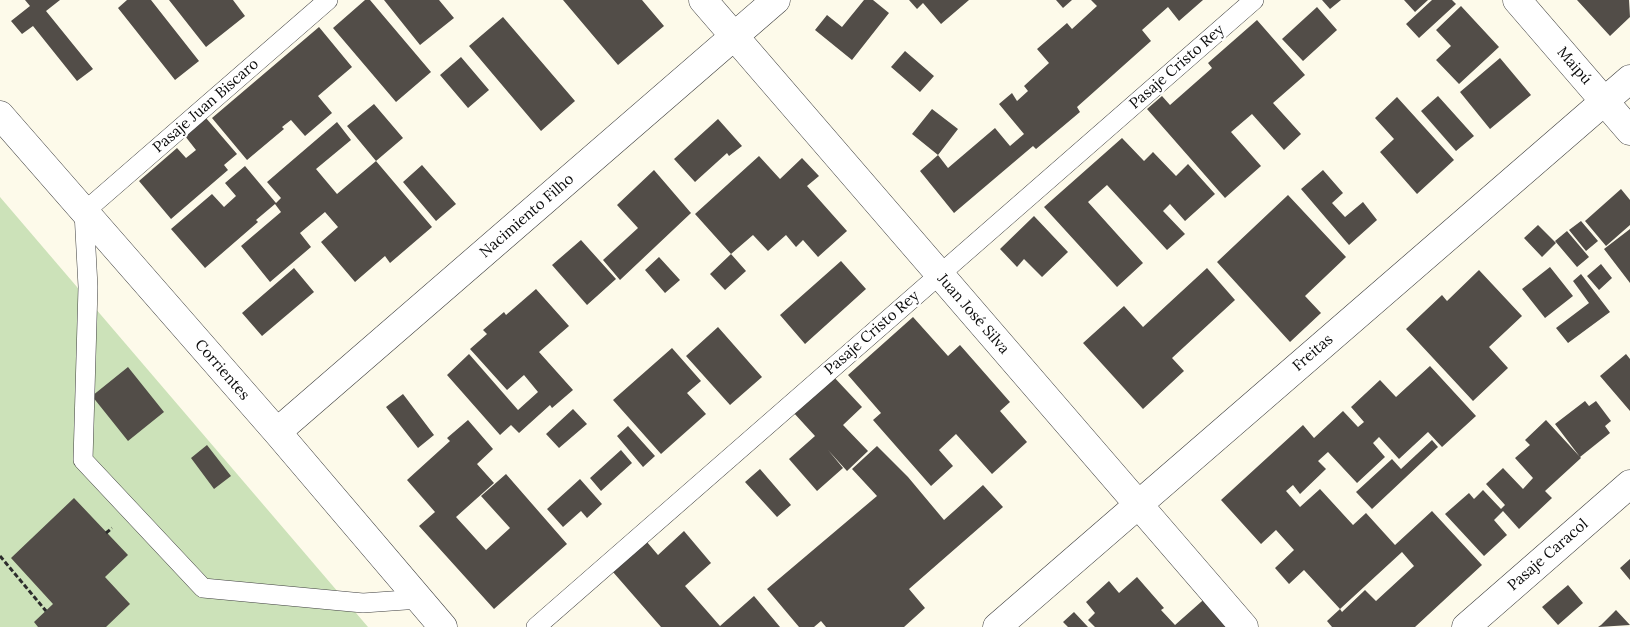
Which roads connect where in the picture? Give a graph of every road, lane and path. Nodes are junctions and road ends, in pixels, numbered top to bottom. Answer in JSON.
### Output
{"nodes":[{"id":1,"x":328,"y":0,"type":"edge"},
{"id":2,"x":703,"y":0,"type":"edge"},
{"id":3,"x":776,"y":0,"type":"edge"},
{"id":4,"x":1254,"y":0,"type":"edge"},
{"id":5,"x":1517,"y":0,"type":"edge"},
{"id":6,"x":735,"y":36,"type":"junction"},
{"id":7,"x":1630,"y":80,"type":"edge"},
{"id":8,"x":1604,"y":101,"type":"junction"},
{"id":9,"x":0,"y":115,"type":"edge"},
{"id":10,"x":1630,"y":131,"type":"edge"},
{"id":11,"x":84,"y":212,"type":"junction"},
{"id":12,"x":939,"y":275,"type":"junction"},
{"id":13,"x":277,"y":432,"type":"junction"},
{"id":14,"x":1630,"y":484,"type":"edge"},
{"id":15,"x":1138,"y":505,"type":"junction"},
{"id":16,"x":0,"y":556,"type":"edge"},
{"id":17,"x":420,"y":599,"type":"junction"},
{"id":18,"x":46,"y":611,"type":"dead end"},
{"id":19,"x":443,"y":627,"type":"edge"},
{"id":20,"x":536,"y":627,"type":"edge"},
{"id":21,"x":997,"y":627,"type":"edge"},
{"id":22,"x":1244,"y":627,"type":"edge"},
{"id":23,"x":1466,"y":627,"type":"edge"}],
"edges":[{"from":1,"to":11,"type":"lane","name":"Pasaje Juan Biscaro"},
{"from":2,"to":6,"type":"street","name":"Juan José Silva"},
{"from":3,"to":6,"type":"street","name":"Nacimiento Filho"},
{"from":4,"to":12,"type":"lane","name":"Pasaje Cristo Rey"},
{"from":5,"to":8,"type":"street","name":"Maipú"},
{"from":6,"to":12,"type":"street","name":"Juan José Silva"},
{"from":6,"to":13,"type":"street","name":"Nacimiento Filho"},
{"from":7,"to":8,"type":"street","name":"Freitas"},
{"from":8,"to":10,"type":"street","name":"Maipú"},
{"from":8,"to":15,"type":"street","name":"Freitas"},
{"from":9,"to":11,"type":"street","name":"Corrientes"},
{"from":11,"to":13,"type":"street","name":"Corrientes"},
{"from":11,"to":17,"type":"lane"},
{"from":12,"to":15,"type":"street","name":"Juan José Silva"},
{"from":12,"to":20,"type":"lane","name":"Pasaje Cristo Rey"},
{"from":13,"to":17,"type":"street","name":"Corrientes"},
{"from":14,"to":23,"type":"street","name":"Pasaje Caracol"},
{"from":15,"to":21,"type":"street","name":"Freitas"},
{"from":15,"to":22,"type":"street","name":"Juan José Silva"},
{"from":16,"to":18,"type":"path"},
{"from":17,"to":19,"type":"street","name":"Corrientes"}]}
